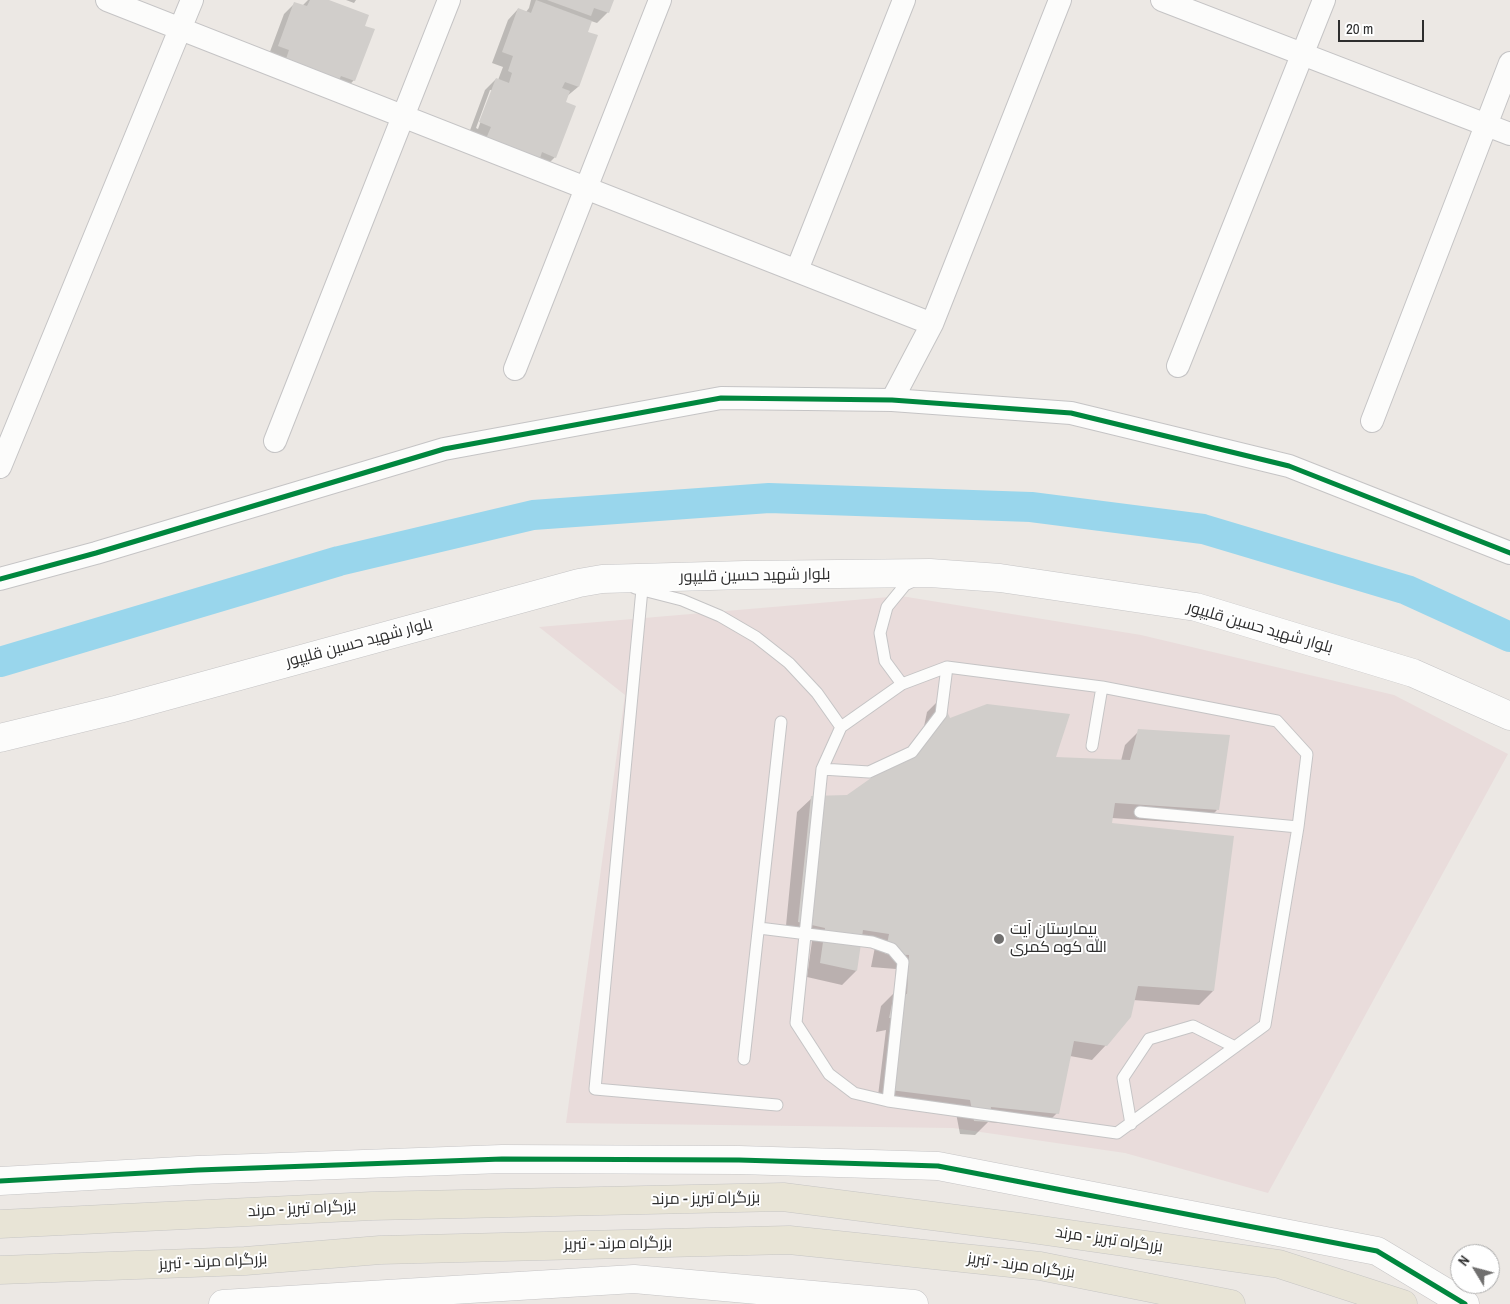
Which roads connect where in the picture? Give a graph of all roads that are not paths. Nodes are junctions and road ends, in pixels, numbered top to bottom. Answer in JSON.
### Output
{"nodes":[{"id":1,"x":107,"y":0,"type":"edge"},
{"id":2,"x":192,"y":0,"type":"edge"},
{"id":3,"x":449,"y":0,"type":"edge"},
{"id":4,"x":660,"y":0,"type":"edge"},
{"id":5,"x":904,"y":0,"type":"edge"},
{"id":6,"x":1060,"y":0,"type":"edge"},
{"id":7,"x":1162,"y":0,"type":"edge"},
{"id":8,"x":1324,"y":0,"type":"edge"},
{"id":9,"x":180,"y":29,"type":"junction"},
{"id":10,"x":1303,"y":54,"type":"junction"},
{"id":11,"x":1510,"y":63,"type":"edge"},
{"id":12,"x":403,"y":116,"type":"junction"},
{"id":13,"x":1486,"y":125,"type":"junction"},
{"id":14,"x":1510,"y":134,"type":"edge"},
{"id":15,"x":586,"y":188,"type":"junction"},
{"id":16,"x":797,"y":270,"type":"junction"},
{"id":17,"x":932,"y":324,"type":"junction"},
{"id":18,"x":1178,"y":366,"type":"dead end"},
{"id":19,"x":515,"y":369,"type":"dead end"},
{"id":20,"x":892,"y":400,"type":"junction"},
{"id":21,"x":1372,"y":422,"type":"dead end"},
{"id":22,"x":275,"y":441,"type":"dead end"},
{"id":23,"x":0,"y":467,"type":"edge"},
{"id":24,"x":1510,"y":554,"type":"edge"},
{"id":25,"x":930,"y":573,"type":"junction"},
{"id":26,"x":0,"y":579,"type":"edge"},
{"id":27,"x":602,"y":579,"type":"junction"},
{"id":28,"x":642,"y":589,"type":"junction"},
{"id":29,"x":947,"y":667,"type":"junction"},
{"id":30,"x":902,"y":684,"type":"junction"},
{"id":31,"x":1102,"y":687,"type":"junction"},
{"id":32,"x":1510,"y":716,"type":"edge"},
{"id":33,"x":781,"y":722,"type":"dead end"},
{"id":34,"x":841,"y":727,"type":"junction"},
{"id":35,"x":0,"y":738,"type":"edge"},
{"id":36,"x":1092,"y":746,"type":"dead end"},
{"id":37,"x":822,"y":769,"type":"junction"},
{"id":38,"x":1140,"y":812,"type":"dead end"},
{"id":39,"x":1298,"y":827,"type":"junction"},
{"id":40,"x":759,"y":928,"type":"junction"},
{"id":41,"x":805,"y":933,"type":"junction"},
{"id":42,"x":1235,"y":1047,"type":"junction"},
{"id":43,"x":744,"y":1058,"type":"dead end"},
{"id":44,"x":888,"y":1100,"type":"junction"},
{"id":45,"x":777,"y":1105,"type":"dead end"},
{"id":46,"x":1131,"y":1124,"type":"junction"},
{"id":47,"x":0,"y":1181,"type":"edge"},
{"id":48,"x":0,"y":1224,"type":"edge"},
{"id":49,"x":0,"y":1270,"type":"edge"},
{"id":50,"x":223,"y":1304,"type":"edge"},
{"id":51,"x":914,"y":1304,"type":"edge"},
{"id":52,"x":1231,"y":1304,"type":"edge"},
{"id":53,"x":1402,"y":1304,"type":"edge"},
{"id":54,"x":1465,"y":1304,"type":"edge"}],
"edges":[{"from":1,"to":9,"type":"street"},
{"from":2,"to":9,"type":"street"},
{"from":3,"to":12,"type":"street"},
{"from":4,"to":15,"type":"street"},
{"from":5,"to":16,"type":"street"},
{"from":6,"to":17,"type":"street"},
{"from":7,"to":10,"type":"street"},
{"from":8,"to":10,"type":"street"},
{"from":9,"to":12,"type":"street"},
{"from":9,"to":23,"type":"street"},
{"from":10,"to":13,"type":"street"},
{"from":10,"to":18,"type":"street"},
{"from":11,"to":13,"type":"street"},
{"from":12,"to":15,"type":"street"},
{"from":12,"to":22,"type":"street"},
{"from":13,"to":14,"type":"street"},
{"from":13,"to":21,"type":"street"},
{"from":15,"to":16,"type":"street"},
{"from":15,"to":19,"type":"street"},
{"from":16,"to":17,"type":"street"},
{"from":17,"to":20,"type":"street"},
{"from":20,"to":24,"type":"street"},
{"from":20,"to":26,"type":"street"},
{"from":25,"to":27,"type":"street","name":"بلوار شهید حسین قلیپور"},
{"from":25,"to":30,"type":"lane"},
{"from":25,"to":32,"type":"street","name":"بلوار شهید حسین قلیپور"},
{"from":27,"to":28,"type":"lane"},
{"from":27,"to":35,"type":"street","name":"بلوار شهید حسین قلیپور"},
{"from":28,"to":34,"type":"lane"},
{"from":28,"to":45,"type":"lane"},
{"from":29,"to":30,"type":"lane"},
{"from":29,"to":31,"type":"lane"},
{"from":29,"to":37,"type":"lane"},
{"from":30,"to":34,"type":"lane"},
{"from":31,"to":36,"type":"lane"},
{"from":31,"to":39,"type":"lane"},
{"from":33,"to":40,"type":"lane"},
{"from":34,"to":37,"type":"lane"},
{"from":37,"to":41,"type":"lane"},
{"from":38,"to":39,"type":"lane"},
{"from":39,"to":42,"type":"lane"},
{"from":40,"to":41,"type":"lane"},
{"from":40,"to":43,"type":"lane"},
{"from":41,"to":44,"type":"lane"},
{"from":41,"to":44,"type":"lane"},
{"from":42,"to":46,"type":"lane"},
{"from":42,"to":46,"type":"lane"},
{"from":44,"to":46,"type":"lane"},
{"from":47,"to":54,"type":"street"},
{"from":48,"to":53,"type":"main road","name":"بزرگراه تبریز - مرند"},
{"from":49,"to":52,"type":"main road","name":"بزرگراه مرند - تبریز"},
{"from":50,"to":51,"type":"street"}]}
